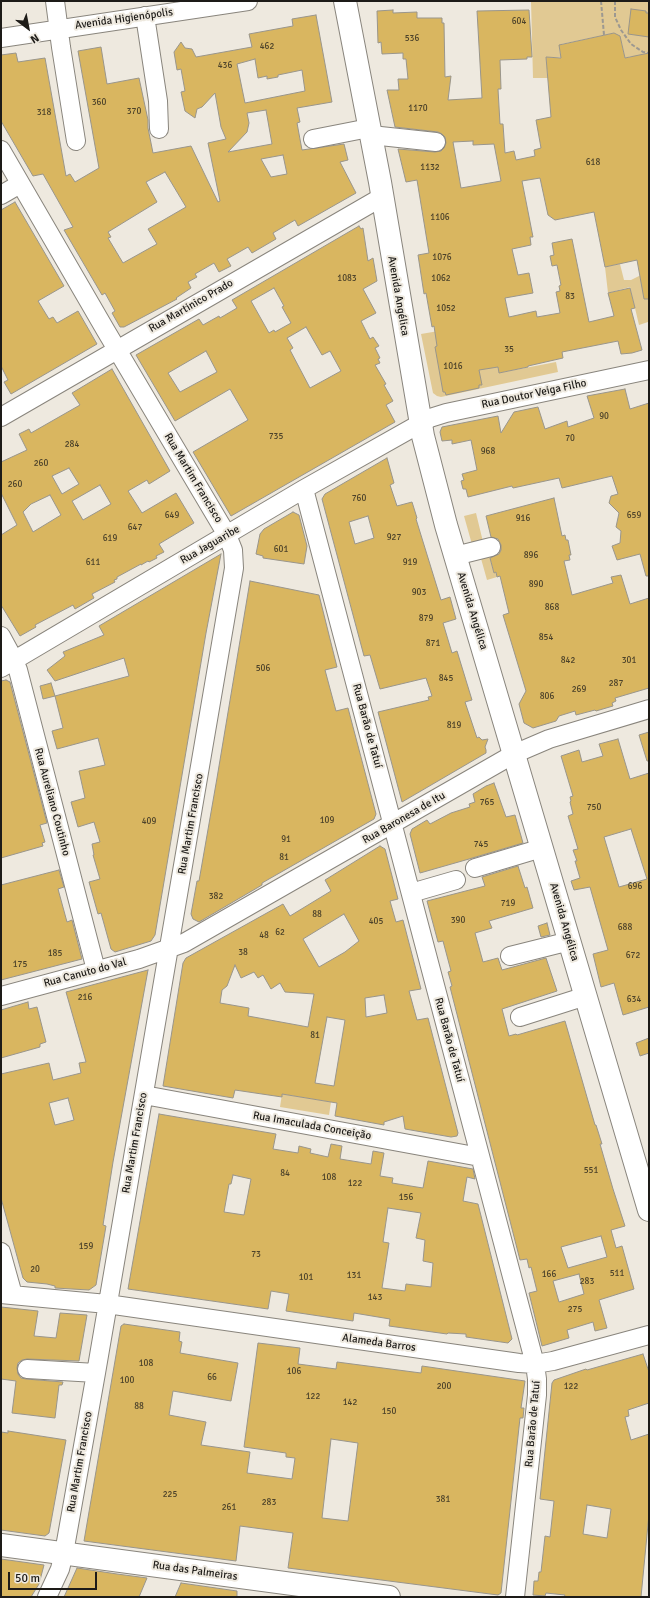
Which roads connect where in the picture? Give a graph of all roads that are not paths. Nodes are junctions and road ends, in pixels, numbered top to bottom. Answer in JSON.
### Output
{"nodes":[{"id":1,"x":55,"y":1,"type":"edge"},
{"id":2,"x":248,"y":1,"type":"edge"},
{"id":3,"x":346,"y":1,"type":"edge"},
{"id":4,"x":219,"y":3,"type":"edge"},
{"id":5,"x":154,"y":10,"type":"edge"},
{"id":6,"x":58,"y":29,"type":"junction"},
{"id":7,"x":1,"y":38,"type":"edge"},
{"id":8,"x":75,"y":59,"type":"dead end"},
{"id":9,"x":53,"y":64,"type":"dead end"},
{"id":10,"x":159,"y":129,"type":"dead end"},
{"id":11,"x":370,"y":131,"type":"junction"},
{"id":12,"x":313,"y":138,"type":"dead end"},
{"id":13,"x":76,"y":140,"type":"dead end"},
{"id":14,"x":436,"y":142,"type":"dead end"},
{"id":15,"x":1,"y":150,"type":"edge"},
{"id":16,"x":20,"y":184,"type":"junction"},
{"id":17,"x":1,"y":195,"type":"edge"},
{"id":18,"x":382,"y":197,"type":"junction"},
{"id":19,"x":116,"y":349,"type":"junction"},
{"id":20,"x":649,"y":370,"type":"edge"},
{"id":21,"x":1,"y":417,"type":"edge"},
{"id":22,"x":420,"y":422,"type":"junction"},
{"id":23,"x":304,"y":489,"type":"junction"},
{"id":24,"x":227,"y":535,"type":"junction"},
{"id":25,"x":491,"y":547,"type":"dead end"},
{"id":26,"x":455,"y":556,"type":"junction"},
{"id":27,"x":1,"y":636,"type":"edge"},
{"id":28,"x":8,"y":664,"type":"edge"},
{"id":29,"x":649,"y":709,"type":"edge"},
{"id":30,"x":514,"y":754,"type":"junction"},
{"id":31,"x":392,"y":824,"type":"junction"},
{"id":32,"x":542,"y":848,"type":"junction"},
{"id":33,"x":475,"y":868,"type":"dead end"},
{"id":34,"x":456,"y":880,"type":"dead end"},
{"id":35,"x":411,"y":893,"type":"junction"},
{"id":36,"x":570,"y":941,"type":"junction"},
{"id":37,"x":169,"y":949,"type":"junction"},
{"id":38,"x":510,"y":956,"type":"dead end"},
{"id":39,"x":96,"y":970,"type":"junction"},
{"id":40,"x":1,"y":996,"type":"edge"},
{"id":41,"x":586,"y":996,"type":"junction"},
{"id":42,"x":520,"y":1017,"type":"dead end"},
{"id":43,"x":144,"y":1095,"type":"junction"},
{"id":44,"x":480,"y":1157,"type":"junction"},
{"id":45,"x":649,"y":1210,"type":"edge"},
{"id":46,"x":1,"y":1252,"type":"edge"},
{"id":47,"x":7,"y":1295,"type":"edge"},
{"id":48,"x":107,"y":1304,"type":"junction"},
{"id":49,"x":649,"y":1335,"type":"edge"},
{"id":50,"x":535,"y":1364,"type":"junction"},
{"id":51,"x":27,"y":1369,"type":"dead end"},
{"id":52,"x":96,"y":1373,"type":"junction"},
{"id":53,"x":1,"y":1545,"type":"edge"},
{"id":54,"x":64,"y":1553,"type":"junction"},
{"id":55,"x":48,"y":1597,"type":"edge"},
{"id":56,"x":389,"y":1597,"type":"edge"},
{"id":57,"x":515,"y":1597,"type":"edge"}],
"edges":[{"from":1,"to":6,"type":"street"},
{"from":2,"to":4,"type":"street","name":"Avenida Higienópolis"},
{"from":3,"to":11,"type":"main road","name":"Avenida Angélica"},
{"from":4,"to":5,"type":"street","name":"Avenida Higienópolis"},
{"from":5,"to":6,"type":"street","name":"Avenida Higienópolis"},
{"from":5,"to":10,"type":"street"},
{"from":6,"to":7,"type":"street","name":"Avenida Higienópolis"},
{"from":6,"to":8,"type":"street"},
{"from":6,"to":9,"type":"street"},
{"from":6,"to":13,"type":"street"},
{"from":11,"to":12,"type":"street"},
{"from":11,"to":14,"type":"street"},
{"from":11,"to":18,"type":"main road","name":"Avenida Angélica"},
{"from":15,"to":16,"type":"street","name":"Rua Martim Francisco"},
{"from":16,"to":17,"type":"street"},
{"from":16,"to":19,"type":"street","name":"Rua Martim Francisco"},
{"from":18,"to":19,"type":"street","name":"Rua Martinico Prado"},
{"from":18,"to":22,"type":"main road","name":"Avenida Angélica"},
{"from":19,"to":21,"type":"street","name":"Rua Martinico Prado"},
{"from":19,"to":24,"type":"street","name":"Rua Martim Francisco"},
{"from":20,"to":22,"type":"street","name":"Rua Doutor Veiga Filho"},
{"from":22,"to":23,"type":"street","name":"Rua Jaguaribe"},
{"from":22,"to":26,"type":"main road","name":"Avenida Angélica"},
{"from":23,"to":24,"type":"street","name":"Rua Jaguaribe"},
{"from":23,"to":31,"type":"street","name":"Rua Barão de Tatuí"},
{"from":24,"to":28,"type":"street","name":"Rua Jaguaribe"},
{"from":24,"to":37,"type":"street","name":"Rua Martim Francisco"},
{"from":25,"to":26,"type":"street"},
{"from":26,"to":30,"type":"main road","name":"Avenida Angélica"},
{"from":27,"to":28,"type":"street","name":"Rua Aureliano Coutinho"},
{"from":28,"to":39,"type":"street","name":"Rua Aureliano Coutinho"},
{"from":29,"to":30,"type":"street","name":"Rua Baronesa de Itu"},
{"from":30,"to":31,"type":"street","name":"Rua Baronesa de Itu"},
{"from":30,"to":32,"type":"main road","name":"Avenida Angélica"},
{"from":31,"to":35,"type":"street","name":"Rua Barão de Tatuí"},
{"from":31,"to":37,"type":"street","name":"Rua Baronesa de Itu"},
{"from":32,"to":33,"type":"street"},
{"from":32,"to":36,"type":"main road","name":"Avenida Angélica"},
{"from":34,"to":35,"type":"street"},
{"from":35,"to":44,"type":"street","name":"Rua Barão de Tatuí"},
{"from":36,"to":38,"type":"street"},
{"from":36,"to":41,"type":"main road","name":"Avenida Angélica"},
{"from":37,"to":39,"type":"street","name":"Rua Canuto do Val"},
{"from":37,"to":43,"type":"street","name":"Rua Martim Francisco"},
{"from":39,"to":40,"type":"street","name":"Rua Canuto do Val"},
{"from":41,"to":42,"type":"street"},
{"from":41,"to":45,"type":"main road","name":"Avenida Angélica"},
{"from":43,"to":44,"type":"street","name":"Rua Imaculada Conceição"},
{"from":43,"to":48,"type":"street","name":"Rua Martim Francisco"},
{"from":44,"to":50,"type":"street","name":"Rua Barão de Tatuí"},
{"from":46,"to":47,"type":"street"},
{"from":47,"to":48,"type":"street","name":"Alameda Barros"},
{"from":48,"to":50,"type":"street","name":"Alameda Barros"},
{"from":48,"to":52,"type":"street","name":"Rua Martim Francisco"},
{"from":49,"to":50,"type":"street","name":"Alameda Barros"},
{"from":50,"to":57,"type":"street","name":"Rua Barão de Tatuí"},
{"from":51,"to":52,"type":"street"},
{"from":52,"to":54,"type":"street","name":"Rua Martim Francisco"},
{"from":53,"to":54,"type":"main road","name":"Rua das Palmeiras"},
{"from":54,"to":55,"type":"street","name":"Rua Martim Francisco"},
{"from":54,"to":56,"type":"main road","name":"Rua das Palmeiras"}]}
